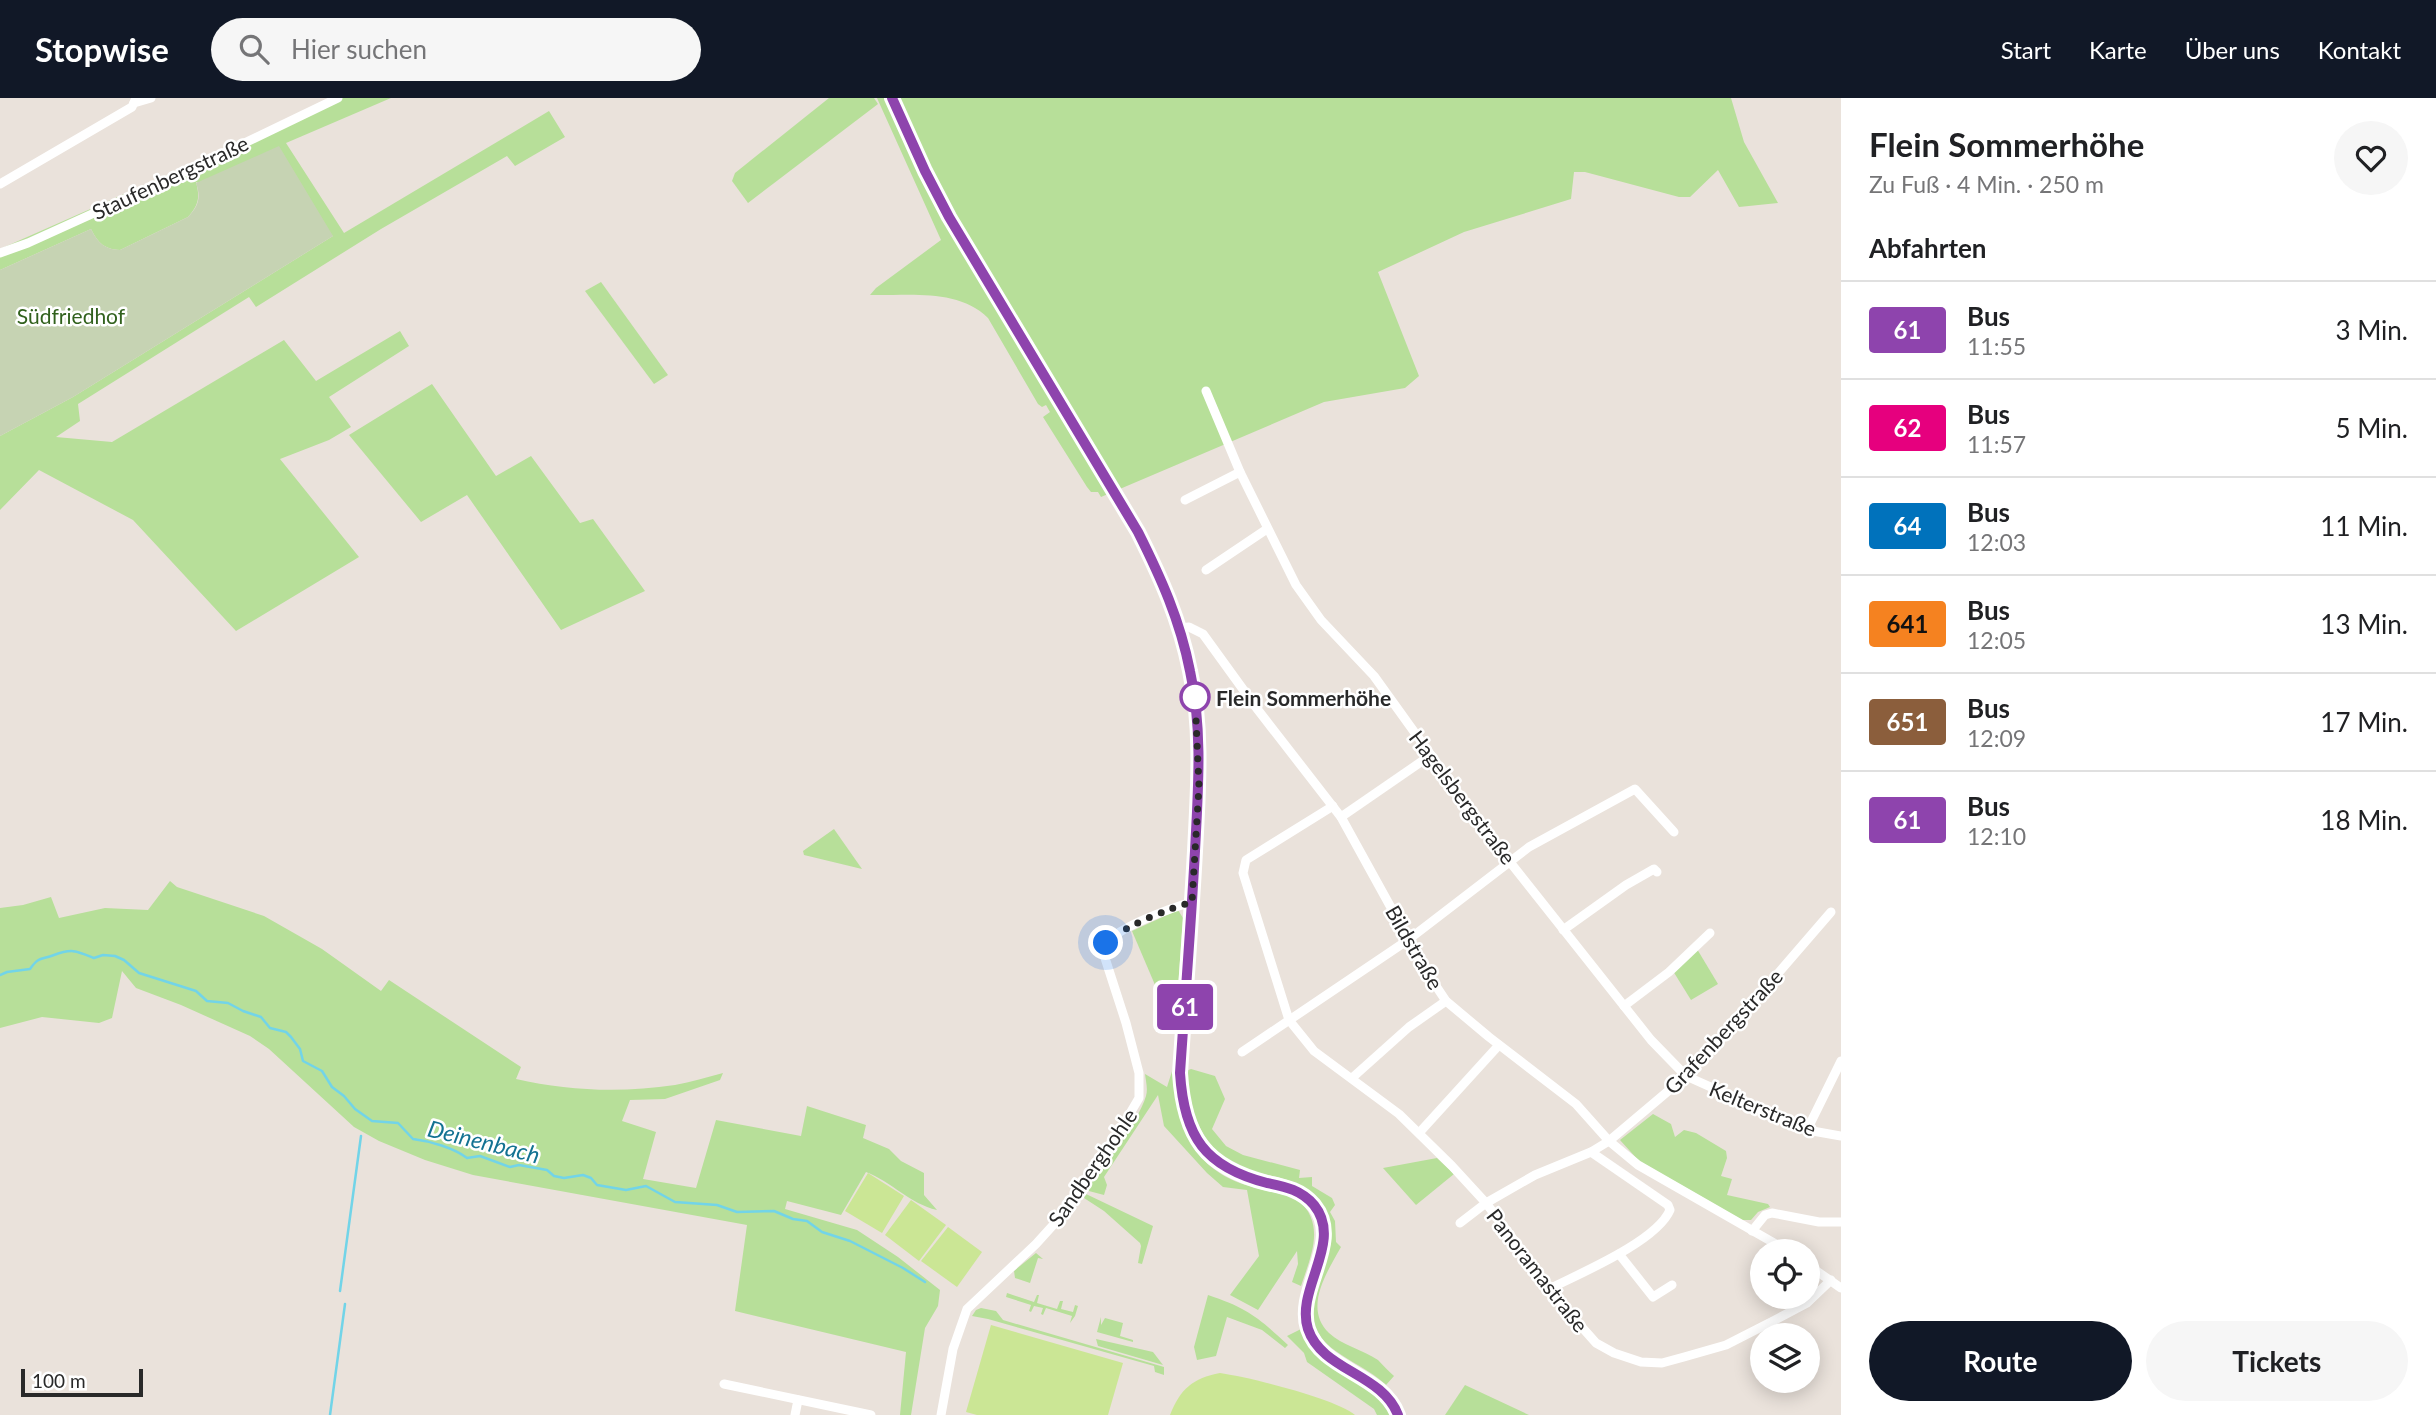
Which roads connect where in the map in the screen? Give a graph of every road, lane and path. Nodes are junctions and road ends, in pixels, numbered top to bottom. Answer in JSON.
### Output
{"nodes":[{"id":1,"x":151,"y":98,"type":"edge"},
{"id":2,"x":338,"y":98,"type":"edge"},
{"id":3,"x":892,"y":98,"type":"edge"},
{"id":4,"x":135,"y":101,"type":"edge"},
{"id":5,"x":0,"y":184,"type":"edge"},
{"id":6,"x":0,"y":253,"type":"edge"},
{"id":7,"x":1206,"y":391,"type":"dead end"},
{"id":8,"x":1240,"y":472,"type":"junction"},
{"id":9,"x":1185,"y":500,"type":"dead end"},
{"id":10,"x":1267,"y":529,"type":"junction"},
{"id":11,"x":1206,"y":570,"type":"dead end"},
{"id":12,"x":1180,"y":628,"type":"junction"},
{"id":13,"x":1431,"y":755,"type":"junction"},
{"id":14,"x":1333,"y":806,"type":"junction"},
{"id":15,"x":1341,"y":817,"type":"junction"},
{"id":16,"x":1674,"y":832,"type":"dead end"},
{"id":17,"x":1510,"y":860,"type":"junction"},
{"id":18,"x":1657,"y":872,"type":"dead end"},
{"id":19,"x":1192,"y":902,"type":"junction"},
{"id":20,"x":1831,"y":912,"type":"dead end"},
{"id":21,"x":1563,"y":930,"type":"junction"},
{"id":22,"x":1710,"y":933,"type":"dead end"},
{"id":23,"x":1408,"y":940,"type":"junction"},
{"id":24,"x":1446,"y":1001,"type":"junction"},
{"id":25,"x":1624,"y":1006,"type":"junction"},
{"id":26,"x":1289,"y":1020,"type":"junction"},
{"id":27,"x":1499,"y":1045,"type":"junction"},
{"id":28,"x":1242,"y":1052,"type":"dead end"},
{"id":29,"x":1841,"y":1061,"type":"edge"},
{"id":30,"x":1686,"y":1076,"type":"junction"},
{"id":31,"x":1352,"y":1078,"type":"junction"},
{"id":32,"x":1807,"y":1130,"type":"junction"},
{"id":33,"x":1419,"y":1133,"type":"junction"},
{"id":34,"x":1841,"y":1136,"type":"edge"},
{"id":35,"x":1609,"y":1141,"type":"junction"},
{"id":36,"x":1591,"y":1152,"type":"junction"},
{"id":37,"x":1486,"y":1203,"type":"junction"},
{"id":38,"x":1841,"y":1222,"type":"edge"},
{"id":39,"x":1460,"y":1223,"type":"dead end"},
{"id":40,"x":1752,"y":1231,"type":"junction"},
{"id":41,"x":1766,"y":1239,"type":"edge"},
{"id":42,"x":1619,"y":1254,"type":"junction"},
{"id":43,"x":1820,"y":1273,"type":"edge"},
{"id":44,"x":1831,"y":1280,"type":"junction"},
{"id":45,"x":1672,"y":1285,"type":"dead end"},
{"id":46,"x":1551,"y":1288,"type":"junction"},
{"id":47,"x":1841,"y":1288,"type":"edge"},
{"id":48,"x":724,"y":1384,"type":"dead end"},
{"id":49,"x":798,"y":1400,"type":"junction"},
{"id":50,"x":795,"y":1415,"type":"edge"},
{"id":51,"x":871,"y":1415,"type":"edge"},
{"id":52,"x":941,"y":1415,"type":"edge"},
{"id":53,"x":1398,"y":1415,"type":"edge"}],
"edges":[{"from":1,"to":4,"type":"street"},
{"from":2,"to":6,"type":"street","name":"Staufenbergstraße"},
{"from":3,"to":12,"type":"main road"},
{"from":4,"to":5,"type":"street"},
{"from":7,"to":8,"type":"street","name":"Hagelsbergstraße"},
{"from":8,"to":9,"type":"street"},
{"from":8,"to":10,"type":"street","name":"Hagelsbergstraße"},
{"from":10,"to":11,"type":"street"},
{"from":10,"to":13,"type":"street","name":"Hagelsbergstraße"},
{"from":12,"to":14,"type":"street","name":"Bildstraße"},
{"from":12,"to":19,"type":"main road"},
{"from":13,"to":15,"type":"street"},
{"from":13,"to":17,"type":"street","name":"Hagelsbergstraße"},
{"from":14,"to":15,"type":"street","name":"Bildstraße"},
{"from":14,"to":26,"type":"street"},
{"from":15,"to":23,"type":"street","name":"Bildstraße"},
{"from":16,"to":17,"type":"street"},
{"from":17,"to":21,"type":"street","name":"Hagelsbergstraße"},
{"from":17,"to":23,"type":"street"},
{"from":18,"to":21,"type":"street"},
{"from":19,"to":52,"type":"street","name":"Sandberghohle"},
{"from":19,"to":53,"type":"main road"},
{"from":20,"to":30,"type":"street","name":"Grafenbergstraße"},
{"from":21,"to":25,"type":"street","name":"Hagelsbergstraße"},
{"from":22,"to":25,"type":"street"},
{"from":23,"to":24,"type":"street","name":"Bildstraße"},
{"from":23,"to":26,"type":"street"},
{"from":24,"to":27,"type":"street","name":"Bildstraße"},
{"from":24,"to":31,"type":"street"},
{"from":25,"to":30,"type":"street","name":"Hagelsbergstraße"},
{"from":26,"to":28,"type":"street"},
{"from":26,"to":31,"type":"street","name":"Panoramastraße"},
{"from":27,"to":33,"type":"street"},
{"from":27,"to":35,"type":"street","name":"Bildstraße"},
{"from":29,"to":32,"type":"street"},
{"from":30,"to":32,"type":"street","name":"Kelterstraße"},
{"from":30,"to":35,"type":"street","name":"Grafenbergstraße"},
{"from":31,"to":33,"type":"street","name":"Panoramastraße"},
{"from":32,"to":34,"type":"street","name":"Kelterstraße"},
{"from":33,"to":37,"type":"street","name":"Panoramastraße"},
{"from":35,"to":36,"type":"street","name":"Grafenbergstraße"},
{"from":35,"to":40,"type":"street","name":"Bildstraße"},
{"from":36,"to":37,"type":"street","name":"Grafenbergstraße"},
{"from":36,"to":42,"type":"street"},
{"from":37,"to":39,"type":"street","name":"Grafenbergstraße"},
{"from":37,"to":46,"type":"street","name":"Panoramastraße"},
{"from":38,"to":40,"type":"street"},
{"from":40,"to":41,"type":"street","name":"Bildstraße"},
{"from":42,"to":45,"type":"street"},
{"from":42,"to":46,"type":"street"},
{"from":43,"to":44,"type":"street"},
{"from":44,"to":46,"type":"street","name":"Panoramastraße"},
{"from":44,"to":47,"type":"street"},
{"from":48,"to":49,"type":"street"},
{"from":49,"to":50,"type":"street"},
{"from":49,"to":51,"type":"street"}]}
